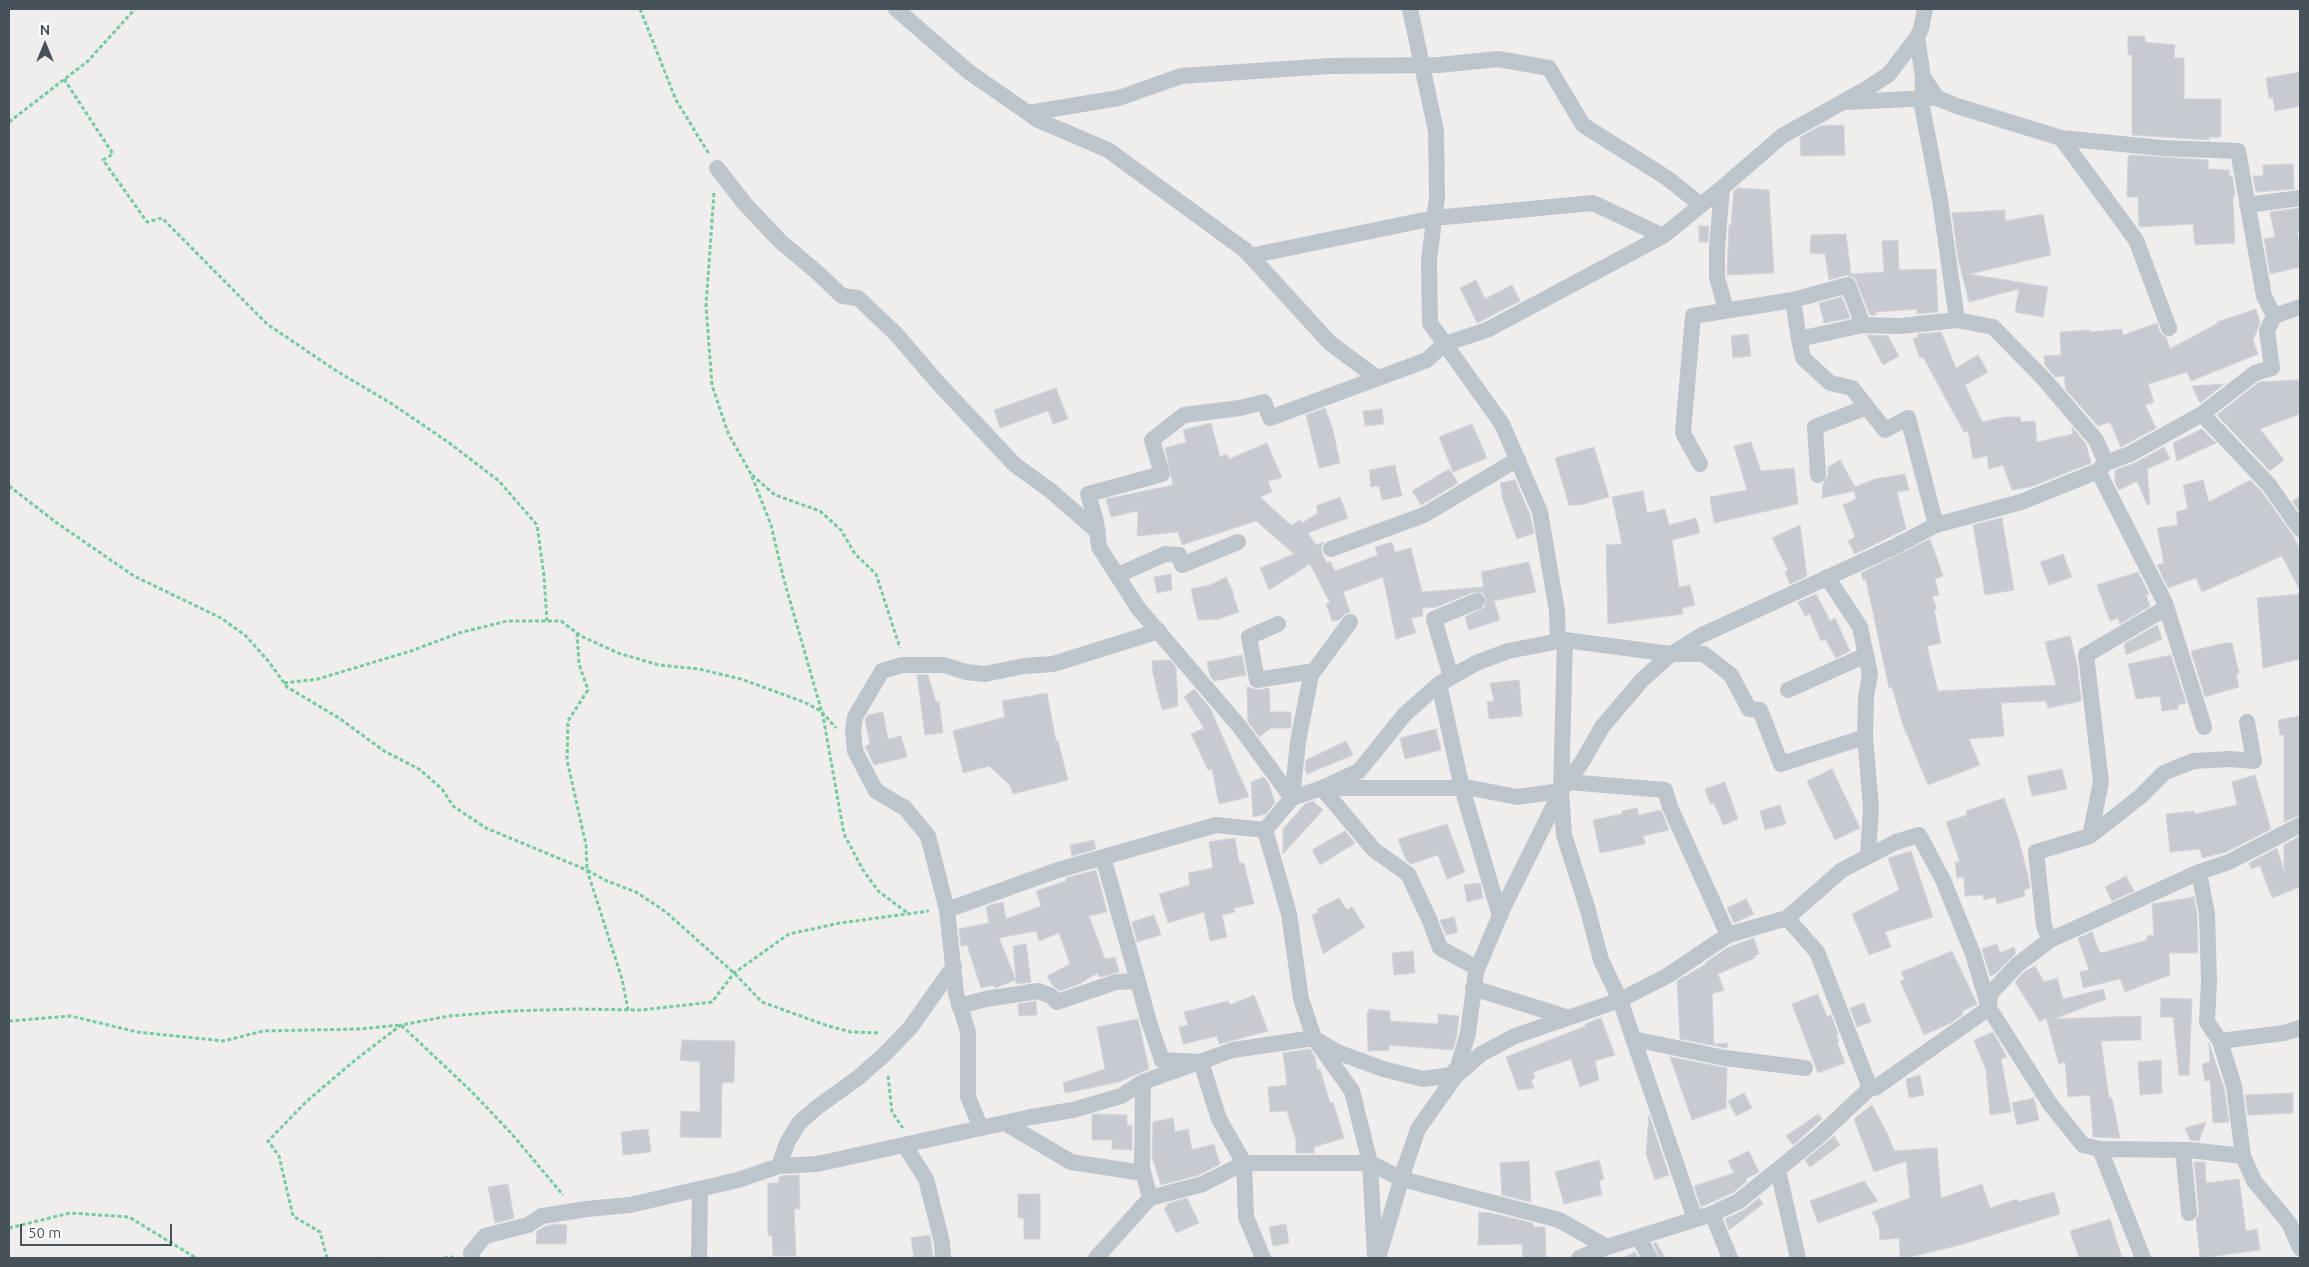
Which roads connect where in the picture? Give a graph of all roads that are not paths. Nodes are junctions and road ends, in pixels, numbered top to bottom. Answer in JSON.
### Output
{"nodes":[{"id":1,"x":896,"y":9,"type":"edge"},
{"id":2,"x":1410,"y":9,"type":"edge"},
{"id":3,"x":1925,"y":9,"type":"edge"},
{"id":4,"x":1916,"y":38,"type":"junction"},
{"id":5,"x":1422,"y":65,"type":"junction"},
{"id":6,"x":1930,"y":98,"type":"junction"},
{"id":7,"x":1841,"y":102,"type":"junction"},
{"id":8,"x":1028,"y":113,"type":"junction"},
{"id":9,"x":2061,"y":138,"type":"junction"},
{"id":10,"x":717,"y":168,"type":"road end"},
{"id":11,"x":1722,"y":188,"type":"junction"},
{"id":12,"x":2300,"y":198,"type":"edge"},
{"id":13,"x":1701,"y":205,"type":"junction"},
{"id":14,"x":2247,"y":205,"type":"junction"},
{"id":15,"x":1434,"y":218,"type":"junction"},
{"id":16,"x":1663,"y":236,"type":"junction"},
{"id":17,"x":1250,"y":256,"type":"junction"},
{"id":18,"x":1793,"y":300,"type":"junction"},
{"id":19,"x":2300,"y":307,"type":"edge"},
{"id":20,"x":1726,"y":310,"type":"junction"},
{"id":21,"x":2274,"y":316,"type":"junction"},
{"id":22,"x":1957,"y":320,"type":"junction"},
{"id":23,"x":1863,"y":325,"type":"junction"},
{"id":24,"x":2169,"y":328,"type":"dead end"},
{"id":25,"x":1799,"y":339,"type":"junction"},
{"id":26,"x":1444,"y":344,"type":"junction"},
{"id":27,"x":1377,"y":378,"type":"junction"},
{"id":28,"x":1867,"y":407,"type":"junction"},
{"id":29,"x":2202,"y":414,"type":"junction"},
{"id":30,"x":1518,"y":459,"type":"junction"},
{"id":31,"x":1700,"y":464,"type":"dead end"},
{"id":32,"x":2102,"y":467,"type":"junction"},
{"id":33,"x":1818,"y":475,"type":"dead end"},
{"id":34,"x":1936,"y":525,"type":"junction"},
{"id":35,"x":2300,"y":529,"type":"edge"},
{"id":36,"x":1098,"y":532,"type":"junction"},
{"id":37,"x":1238,"y":542,"type":"dead end"},
{"id":38,"x":1331,"y":549,"type":"dead end"},
{"id":39,"x":1118,"y":575,"type":"junction"},
{"id":40,"x":1827,"y":577,"type":"junction"},
{"id":41,"x":1477,"y":601,"type":"dead end"},
{"id":42,"x":2166,"y":608,"type":"junction"},
{"id":43,"x":1350,"y":622,"type":"dead end"},
{"id":44,"x":1278,"y":624,"type":"dead end"},
{"id":45,"x":1159,"y":631,"type":"junction"},
{"id":46,"x":1561,"y":641,"type":"junction"},
{"id":47,"x":1671,"y":654,"type":"junction"},
{"id":48,"x":1866,"y":655,"type":"junction"},
{"id":49,"x":1314,"y":671,"type":"junction"},
{"id":50,"x":1445,"y":681,"type":"junction"},
{"id":51,"x":1788,"y":690,"type":"dead end"},
{"id":52,"x":2247,"y":722,"type":"dead end"},
{"id":53,"x":2204,"y":727,"type":"dead end"},
{"id":54,"x":1865,"y":737,"type":"junction"},
{"id":55,"x":1564,"y":787,"type":"junction"},
{"id":56,"x":1322,"y":788,"type":"junction"},
{"id":57,"x":1462,"y":788,"type":"junction"},
{"id":58,"x":1292,"y":798,"type":"junction"},
{"id":59,"x":2300,"y":825,"type":"edge"},
{"id":60,"x":1264,"y":830,"type":"junction"},
{"id":61,"x":2090,"y":836,"type":"junction"},
{"id":62,"x":1868,"y":855,"type":"junction"},
{"id":63,"x":1103,"y":857,"type":"junction"},
{"id":64,"x":2199,"y":872,"type":"junction"},
{"id":65,"x":947,"y":910,"type":"junction"},
{"id":66,"x":1500,"y":916,"type":"junction"},
{"id":67,"x":1787,"y":918,"type":"junction"},
{"id":68,"x":1728,"y":935,"type":"junction"},
{"id":69,"x":2050,"y":940,"type":"junction"},
{"id":70,"x":954,"y":966,"type":"junction"},
{"id":71,"x":1477,"y":968,"type":"junction"},
{"id":72,"x":1138,"y":981,"type":"junction"},
{"id":73,"x":1473,"y":988,"type":"junction"},
{"id":74,"x":1620,"y":1000,"type":"junction"},
{"id":75,"x":960,"y":1006,"type":"junction"},
{"id":76,"x":1989,"y":1008,"type":"junction"},
{"id":77,"x":1566,"y":1017,"type":"junction"},
{"id":78,"x":2300,"y":1028,"type":"edge"},
{"id":79,"x":1314,"y":1038,"type":"junction"},
{"id":80,"x":1633,"y":1039,"type":"junction"},
{"id":81,"x":2220,"y":1041,"type":"junction"},
{"id":82,"x":1201,"y":1062,"type":"junction"},
{"id":83,"x":1805,"y":1068,"type":"dead end"},
{"id":84,"x":1455,"y":1073,"type":"junction"},
{"id":85,"x":1143,"y":1082,"type":"junction"},
{"id":86,"x":1870,"y":1088,"type":"junction"},
{"id":87,"x":1005,"y":1123,"type":"junction"},
{"id":88,"x":981,"y":1128,"type":"junction"},
{"id":89,"x":905,"y":1146,"type":"junction"},
{"id":90,"x":2100,"y":1149,"type":"junction"},
{"id":91,"x":2183,"y":1150,"type":"junction"},
{"id":92,"x":2243,"y":1156,"type":"junction"},
{"id":93,"x":1244,"y":1163,"type":"junction"},
{"id":94,"x":1370,"y":1163,"type":"junction"},
{"id":95,"x":779,"y":1166,"type":"junction"},
{"id":96,"x":1778,"y":1170,"type":"junction"},
{"id":97,"x":1143,"y":1173,"type":"junction"},
{"id":98,"x":1402,"y":1179,"type":"junction"},
{"id":99,"x":700,"y":1190,"type":"junction"},
{"id":100,"x":1150,"y":1198,"type":"junction"},
{"id":101,"x":2189,"y":1213,"type":"dead end"},
{"id":102,"x":1712,"y":1214,"type":"junction"},
{"id":103,"x":1695,"y":1219,"type":"junction"},
{"id":104,"x":1639,"y":1238,"type":"junction"},
{"id":105,"x":1606,"y":1247,"type":"junction"},
{"id":106,"x":2300,"y":1248,"type":"edge"},
{"id":107,"x":472,"y":1258,"type":"edge"},
{"id":108,"x":699,"y":1258,"type":"edge"},
{"id":109,"x":943,"y":1258,"type":"edge"},
{"id":110,"x":1096,"y":1258,"type":"edge"},
{"id":111,"x":1263,"y":1258,"type":"edge"},
{"id":112,"x":1376,"y":1258,"type":"edge"},
{"id":113,"x":1579,"y":1258,"type":"edge"},
{"id":114,"x":1650,"y":1258,"type":"edge"},
{"id":115,"x":1730,"y":1258,"type":"edge"},
{"id":116,"x":1798,"y":1258,"type":"edge"},
{"id":117,"x":2143,"y":1258,"type":"edge"}],
"edges":[{"from":1,"to":8,"type":"street"},
{"from":2,"to":5,"type":"street"},
{"from":3,"to":4,"type":"street"},
{"from":4,"to":6,"type":"street"},
{"from":4,"to":7,"type":"street"},
{"from":5,"to":8,"type":"street"},
{"from":5,"to":13,"type":"street"},
{"from":5,"to":15,"type":"street"},
{"from":6,"to":7,"type":"street"},
{"from":6,"to":9,"type":"street"},
{"from":6,"to":22,"type":"street"},
{"from":7,"to":11,"type":"street"},
{"from":8,"to":17,"type":"street"},
{"from":9,"to":14,"type":"street"},
{"from":9,"to":24,"type":"street"},
{"from":10,"to":36,"type":"street"},
{"from":11,"to":13,"type":"street"},
{"from":11,"to":20,"type":"street"},
{"from":12,"to":14,"type":"street"},
{"from":13,"to":16,"type":"street"},
{"from":14,"to":21,"type":"street"},
{"from":15,"to":16,"type":"street"},
{"from":15,"to":17,"type":"street"},
{"from":15,"to":26,"type":"street"},
{"from":16,"to":26,"type":"street"},
{"from":17,"to":27,"type":"street"},
{"from":18,"to":20,"type":"street"},
{"from":18,"to":23,"type":"street"},
{"from":18,"to":25,"type":"street"},
{"from":19,"to":21,"type":"street"},
{"from":20,"to":31,"type":"street"},
{"from":21,"to":29,"type":"street"},
{"from":22,"to":23,"type":"street"},
{"from":22,"to":32,"type":"street"},
{"from":23,"to":25,"type":"street"},
{"from":25,"to":28,"type":"street"},
{"from":26,"to":27,"type":"street"},
{"from":26,"to":30,"type":"street"},
{"from":27,"to":36,"type":"street"},
{"from":28,"to":33,"type":"street"},
{"from":28,"to":34,"type":"street"},
{"from":29,"to":32,"type":"street"},
{"from":29,"to":35,"type":"street"},
{"from":30,"to":38,"type":"street"},
{"from":30,"to":46,"type":"street"},
{"from":32,"to":34,"type":"street"},
{"from":32,"to":42,"type":"street"},
{"from":34,"to":40,"type":"street"},
{"from":36,"to":39,"type":"street"},
{"from":37,"to":39,"type":"street"},
{"from":39,"to":45,"type":"street"},
{"from":40,"to":47,"type":"street"},
{"from":40,"to":48,"type":"street"},
{"from":41,"to":50,"type":"street"},
{"from":42,"to":53,"type":"street"},
{"from":42,"to":61,"type":"street"},
{"from":43,"to":49,"type":"street"},
{"from":44,"to":49,"type":"street"},
{"from":45,"to":58,"type":"street"},
{"from":45,"to":65,"type":"street"},
{"from":46,"to":47,"type":"street"},
{"from":46,"to":50,"type":"street"},
{"from":46,"to":55,"type":"street"},
{"from":47,"to":54,"type":"street"},
{"from":47,"to":55,"type":"street"},
{"from":48,"to":51,"type":"street"},
{"from":48,"to":54,"type":"street"},
{"from":49,"to":58,"type":"street"},
{"from":50,"to":56,"type":"street"},
{"from":50,"to":57,"type":"street"},
{"from":52,"to":61,"type":"street"},
{"from":54,"to":62,"type":"street"},
{"from":55,"to":57,"type":"street"},
{"from":55,"to":66,"type":"street"},
{"from":55,"to":68,"type":"street"},
{"from":55,"to":74,"type":"street"},
{"from":56,"to":57,"type":"street"},
{"from":56,"to":58,"type":"street"},
{"from":56,"to":71,"type":"street"},
{"from":57,"to":66,"type":"street"},
{"from":58,"to":60,"type":"street"},
{"from":59,"to":64,"type":"street"},
{"from":60,"to":63,"type":"street"},
{"from":60,"to":79,"type":"street"},
{"from":61,"to":69,"type":"street"},
{"from":62,"to":67,"type":"street"},
{"from":62,"to":76,"type":"street"},
{"from":63,"to":65,"type":"street"},
{"from":63,"to":72,"type":"street"},
{"from":64,"to":69,"type":"street"},
{"from":64,"to":81,"type":"street"},
{"from":65,"to":70,"type":"street"},
{"from":66,"to":71,"type":"street"},
{"from":67,"to":68,"type":"street"},
{"from":67,"to":86,"type":"street"},
{"from":68,"to":74,"type":"street"},
{"from":69,"to":76,"type":"street"},
{"from":70,"to":75,"type":"street"},
{"from":70,"to":95,"type":"street"},
{"from":71,"to":73,"type":"street"},
{"from":72,"to":75,"type":"street"},
{"from":72,"to":82,"type":"street"},
{"from":73,"to":77,"type":"street"},
{"from":73,"to":84,"type":"street"},
{"from":74,"to":77,"type":"street"},
{"from":74,"to":80,"type":"street"},
{"from":75,"to":88,"type":"street"},
{"from":76,"to":86,"type":"street"},
{"from":76,"to":90,"type":"street"},
{"from":77,"to":84,"type":"street"},
{"from":78,"to":81,"type":"street"},
{"from":79,"to":82,"type":"street"},
{"from":79,"to":84,"type":"street"},
{"from":79,"to":94,"type":"street"},
{"from":80,"to":83,"type":"street"},
{"from":80,"to":103,"type":"street"},
{"from":81,"to":92,"type":"street"},
{"from":82,"to":85,"type":"street"},
{"from":82,"to":93,"type":"street"},
{"from":84,"to":98,"type":"street"},
{"from":85,"to":87,"type":"street"},
{"from":85,"to":97,"type":"street"},
{"from":86,"to":96,"type":"street"},
{"from":87,"to":88,"type":"street"},
{"from":87,"to":97,"type":"street"},
{"from":88,"to":89,"type":"street"},
{"from":89,"to":95,"type":"street"},
{"from":89,"to":109,"type":"street"},
{"from":90,"to":91,"type":"street"},
{"from":90,"to":117,"type":"street"},
{"from":91,"to":92,"type":"street"},
{"from":91,"to":101,"type":"street"},
{"from":92,"to":106,"type":"street"},
{"from":93,"to":94,"type":"street"},
{"from":93,"to":100,"type":"street"},
{"from":93,"to":111,"type":"street"},
{"from":94,"to":98,"type":"street"},
{"from":94,"to":112,"type":"street"},
{"from":95,"to":99,"type":"street"},
{"from":96,"to":102,"type":"street"},
{"from":96,"to":116,"type":"street"},
{"from":97,"to":100,"type":"street"},
{"from":98,"to":105,"type":"street"},
{"from":98,"to":112,"type":"street"},
{"from":99,"to":107,"type":"street"},
{"from":99,"to":108,"type":"street"},
{"from":100,"to":110,"type":"street"},
{"from":102,"to":103,"type":"street"},
{"from":102,"to":115,"type":"street"},
{"from":103,"to":104,"type":"street"},
{"from":104,"to":105,"type":"street"},
{"from":104,"to":114,"type":"street"},
{"from":105,"to":113,"type":"street"}]}
